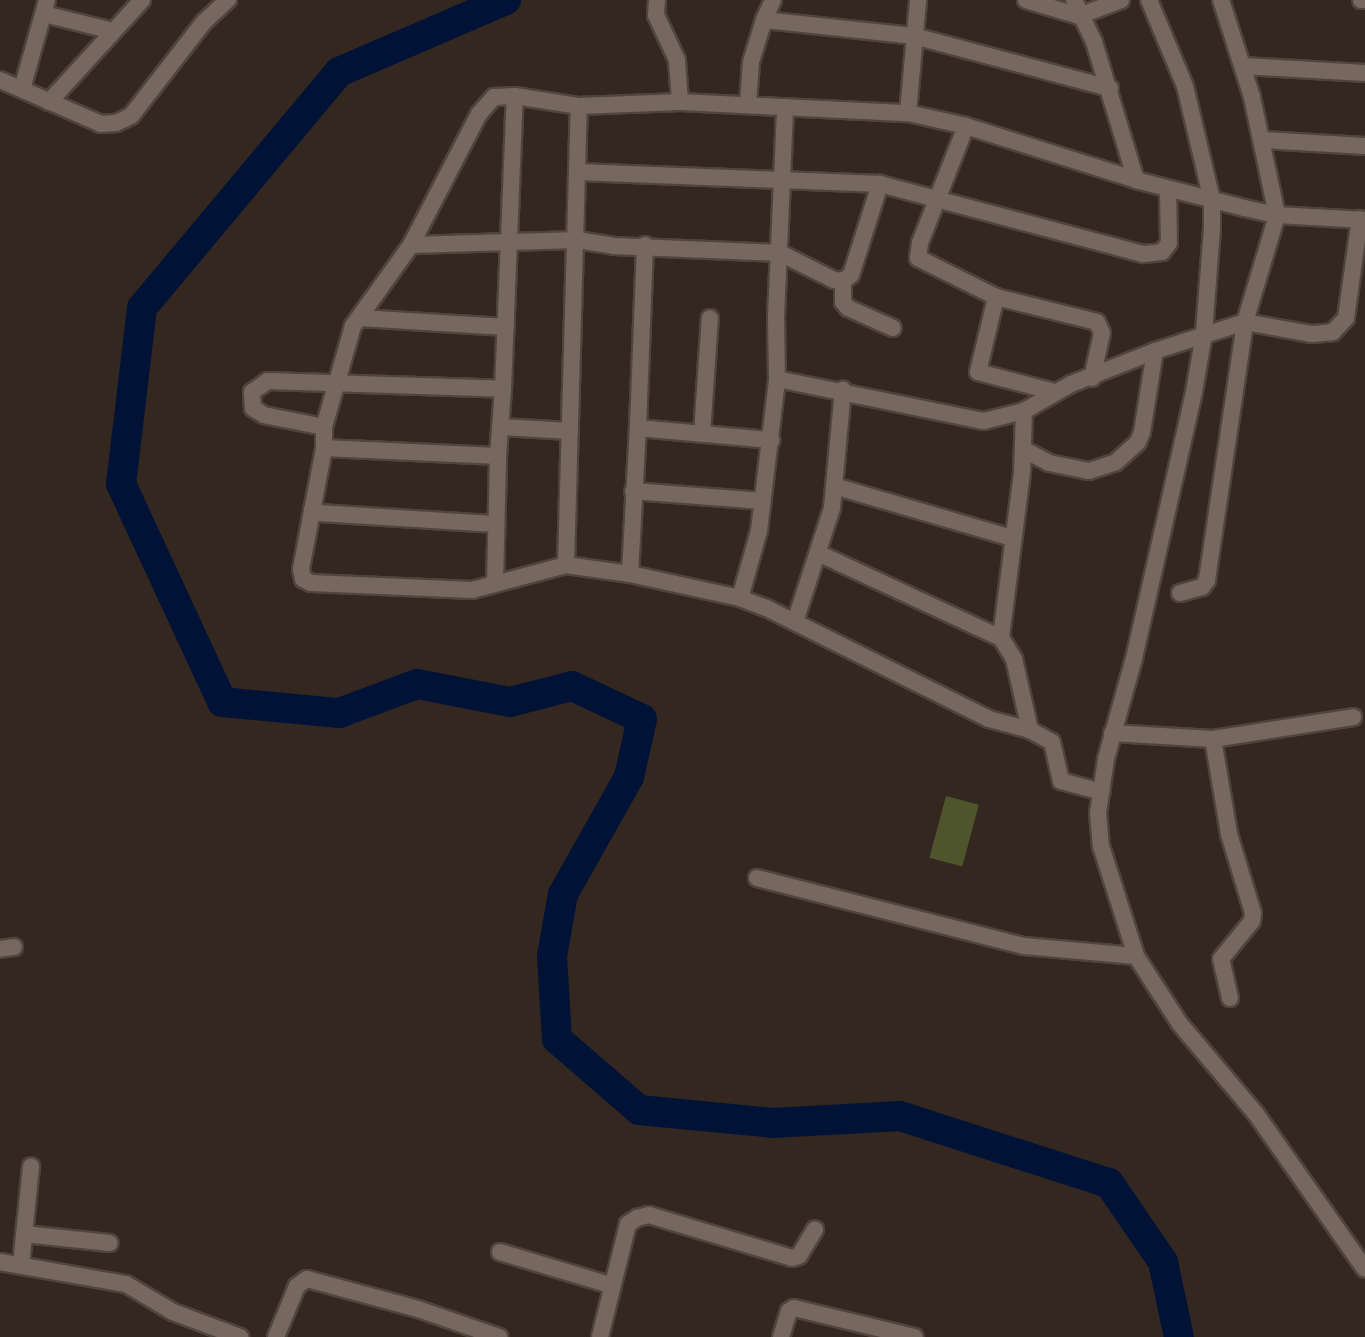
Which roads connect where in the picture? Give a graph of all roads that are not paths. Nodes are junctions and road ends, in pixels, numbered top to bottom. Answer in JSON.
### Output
{"nodes":[{"id":1,"x":142,"y":0,"type":"edge"},
{"id":2,"x":228,"y":0,"type":"edge"},
{"id":3,"x":657,"y":0,"type":"edge"},
{"id":4,"x":772,"y":0,"type":"edge"},
{"id":5,"x":918,"y":0,"type":"edge"},
{"id":6,"x":1026,"y":0,"type":"edge"},
{"id":7,"x":1074,"y":0,"type":"edge"},
{"id":8,"x":1121,"y":0,"type":"edge"},
{"id":9,"x":1149,"y":0,"type":"edge"},
{"id":10,"x":1221,"y":0,"type":"edge"},
{"id":11,"x":45,"y":7,"type":"edge"},
{"id":12,"x":1079,"y":16,"type":"junction"},
{"id":13,"x":764,"y":20,"type":"junction"},
{"id":14,"x":113,"y":31,"type":"junction"},
{"id":15,"x":915,"y":36,"type":"junction"},
{"id":16,"x":1243,"y":66,"type":"junction"},
{"id":17,"x":1365,"y":74,"type":"edge"},
{"id":18,"x":0,"y":80,"type":"edge"},
{"id":19,"x":1110,"y":88,"type":"junction"},
{"id":20,"x":22,"y":89,"type":"junction"},
{"id":21,"x":515,"y":96,"type":"junction"},
{"id":22,"x":49,"y":102,"type":"junction"},
{"id":23,"x":680,"y":102,"type":"junction"},
{"id":24,"x":748,"y":104,"type":"junction"},
{"id":25,"x":579,"y":106,"type":"junction"},
{"id":26,"x":786,"y":107,"type":"junction"},
{"id":27,"x":908,"y":113,"type":"junction"},
{"id":28,"x":966,"y":126,"type":"junction"},
{"id":29,"x":1263,"y":140,"type":"junction"},
{"id":30,"x":1365,"y":146,"type":"edge"},
{"id":31,"x":580,"y":172,"type":"junction"},
{"id":32,"x":783,"y":178,"type":"junction"},
{"id":33,"x":1136,"y":180,"type":"junction"},
{"id":34,"x":880,"y":184,"type":"junction"},
{"id":35,"x":1168,"y":189,"type":"junction"},
{"id":36,"x":939,"y":197,"type":"junction"},
{"id":37,"x":1212,"y":200,"type":"junction"},
{"id":38,"x":1277,"y":215,"type":"junction"},
{"id":39,"x":1362,"y":220,"type":"edge"},
{"id":40,"x":511,"y":239,"type":"junction"},
{"id":41,"x":577,"y":240,"type":"junction"},
{"id":42,"x":411,"y":245,"type":"junction"},
{"id":43,"x":645,"y":245,"type":"junction"},
{"id":44,"x":780,"y":253,"type":"junction"},
{"id":45,"x":843,"y":280,"type":"junction"},
{"id":46,"x":996,"y":297,"type":"junction"},
{"id":47,"x":360,"y":318,"type":"junction"},
{"id":48,"x":710,"y":318,"type":"dead end"},
{"id":49,"x":1245,"y":322,"type":"junction"},
{"id":50,"x":506,"y":327,"type":"junction"},
{"id":51,"x":893,"y":328,"type":"dead end"},
{"id":52,"x":1204,"y":334,"type":"junction"},
{"id":53,"x":1155,"y":351,"type":"junction"},
{"id":54,"x":1092,"y":378,"type":"junction"},
{"id":55,"x":777,"y":379,"type":"junction"},
{"id":56,"x":335,"y":381,"type":"junction"},
{"id":57,"x":503,"y":388,"type":"junction"},
{"id":58,"x":843,"y":390,"type":"junction"},
{"id":59,"x":1055,"y":392,"type":"junction"},
{"id":60,"x":1024,"y":411,"type":"junction"},
{"id":61,"x":324,"y":427,"type":"junction"},
{"id":62,"x":501,"y":427,"type":"junction"},
{"id":63,"x":638,"y":428,"type":"junction"},
{"id":64,"x":570,"y":431,"type":"junction"},
{"id":65,"x":702,"y":434,"type":"junction"},
{"id":66,"x":771,"y":440,"type":"junction"},
{"id":67,"x":324,"y":448,"type":"junction"},
{"id":68,"x":1024,"y":450,"type":"junction"},
{"id":69,"x":498,"y":456,"type":"junction"},
{"id":70,"x":834,"y":486,"type":"junction"},
{"id":71,"x":633,"y":491,"type":"junction"},
{"id":72,"x":763,"y":501,"type":"junction"},
{"id":73,"x":312,"y":509,"type":"junction"},
{"id":74,"x":496,"y":524,"type":"junction"},
{"id":75,"x":1012,"y":538,"type":"junction"},
{"id":76,"x":820,"y":554,"type":"junction"},
{"id":77,"x":566,"y":565,"type":"junction"},
{"id":78,"x":630,"y":574,"type":"junction"},
{"id":79,"x":495,"y":583,"type":"junction"},
{"id":80,"x":1180,"y":593,"type":"dead end"},
{"id":81,"x":740,"y":598,"type":"junction"},
{"id":82,"x":795,"y":622,"type":"junction"},
{"id":83,"x":1001,"y":638,"type":"junction"},
{"id":84,"x":1353,"y":717,"type":"dead end"},
{"id":85,"x":1030,"y":730,"type":"junction"},
{"id":86,"x":1112,"y":734,"type":"junction"},
{"id":87,"x":1213,"y":739,"type":"junction"},
{"id":88,"x":1102,"y":792,"type":"junction"},
{"id":89,"x":757,"y":878,"type":"dead end"},
{"id":90,"x":1136,"y":956,"type":"junction"},
{"id":91,"x":1230,"y":998,"type":"dead end"},
{"id":92,"x":31,"y":1167,"type":"dead end"},
{"id":93,"x":815,"y":1229,"type":"dead end"},
{"id":94,"x":24,"y":1234,"type":"junction"},
{"id":95,"x":110,"y":1243,"type":"dead end"},
{"id":96,"x":500,"y":1252,"type":"dead end"},
{"id":97,"x":0,"y":1262,"type":"edge"},
{"id":98,"x":21,"y":1265,"type":"junction"},
{"id":99,"x":1365,"y":1269,"type":"edge"},
{"id":100,"x":613,"y":1286,"type":"junction"},
{"id":101,"x":240,"y":1337,"type":"edge"},
{"id":102,"x":276,"y":1337,"type":"edge"},
{"id":103,"x":499,"y":1337,"type":"edge"},
{"id":104,"x":600,"y":1337,"type":"edge"},
{"id":105,"x":781,"y":1337,"type":"edge"},
{"id":106,"x":915,"y":1337,"type":"edge"}],
"edges":[{"from":1,"to":14,"type":"street"},
{"from":2,"to":22,"type":"street"},
{"from":3,"to":23,"type":"street"},
{"from":4,"to":13,"type":"street"},
{"from":5,"to":15,"type":"street"},
{"from":6,"to":12,"type":"street"},
{"from":7,"to":12,"type":"street"},
{"from":8,"to":12,"type":"street"},
{"from":9,"to":37,"type":"street"},
{"from":10,"to":16,"type":"street"},
{"from":11,"to":14,"type":"street"},
{"from":11,"to":20,"type":"street"},
{"from":12,"to":19,"type":"street"},
{"from":13,"to":15,"type":"street"},
{"from":13,"to":24,"type":"street"},
{"from":14,"to":22,"type":"street"},
{"from":15,"to":19,"type":"street"},
{"from":15,"to":27,"type":"street"},
{"from":16,"to":17,"type":"street"},
{"from":16,"to":29,"type":"street"},
{"from":18,"to":20,"type":"street"},
{"from":19,"to":33,"type":"street"},
{"from":20,"to":22,"type":"street"},
{"from":21,"to":25,"type":"street"},
{"from":21,"to":40,"type":"street"},
{"from":21,"to":42,"type":"street"},
{"from":23,"to":24,"type":"street"},
{"from":23,"to":25,"type":"street"},
{"from":24,"to":26,"type":"street"},
{"from":25,"to":31,"type":"street"},
{"from":26,"to":27,"type":"street"},
{"from":26,"to":32,"type":"street"},
{"from":27,"to":28,"type":"street"},
{"from":28,"to":33,"type":"street"},
{"from":28,"to":36,"type":"street"},
{"from":29,"to":30,"type":"street"},
{"from":29,"to":38,"type":"street"},
{"from":31,"to":32,"type":"street"},
{"from":31,"to":41,"type":"street"},
{"from":32,"to":34,"type":"street"},
{"from":32,"to":44,"type":"street"},
{"from":33,"to":35,"type":"street"},
{"from":34,"to":36,"type":"street"},
{"from":34,"to":45,"type":"street"},
{"from":35,"to":36,"type":"street"},
{"from":35,"to":37,"type":"street"},
{"from":36,"to":46,"type":"street"},
{"from":37,"to":38,"type":"street"},
{"from":37,"to":52,"type":"street"},
{"from":38,"to":39,"type":"street"},
{"from":38,"to":49,"type":"street"},
{"from":39,"to":49,"type":"street"},
{"from":40,"to":41,"type":"street"},
{"from":40,"to":42,"type":"street"},
{"from":40,"to":50,"type":"street"},
{"from":41,"to":43,"type":"street"},
{"from":41,"to":64,"type":"street"},
{"from":42,"to":47,"type":"street"},
{"from":43,"to":44,"type":"street"},
{"from":43,"to":63,"type":"street"},
{"from":44,"to":45,"type":"street"},
{"from":44,"to":55,"type":"street"},
{"from":45,"to":51,"type":"street"},
{"from":46,"to":54,"type":"street"},
{"from":46,"to":59,"type":"street"},
{"from":47,"to":50,"type":"street"},
{"from":47,"to":56,"type":"street"},
{"from":48,"to":65,"type":"street"},
{"from":49,"to":52,"type":"street"},
{"from":49,"to":80,"type":"street"},
{"from":50,"to":57,"type":"street"},
{"from":52,"to":53,"type":"street"},
{"from":52,"to":86,"type":"street"},
{"from":53,"to":54,"type":"street"},
{"from":53,"to":68,"type":"street"},
{"from":54,"to":59,"type":"street"},
{"from":55,"to":58,"type":"street"},
{"from":55,"to":66,"type":"street"},
{"from":56,"to":57,"type":"street"},
{"from":56,"to":61,"type":"street"},
{"from":56,"to":61,"type":"street"},
{"from":57,"to":62,"type":"street"},
{"from":58,"to":60,"type":"street"},
{"from":58,"to":70,"type":"street"},
{"from":59,"to":60,"type":"street"},
{"from":60,"to":68,"type":"street"},
{"from":61,"to":67,"type":"street"},
{"from":62,"to":64,"type":"street"},
{"from":62,"to":69,"type":"street"},
{"from":63,"to":65,"type":"street"},
{"from":63,"to":71,"type":"street"},
{"from":64,"to":77,"type":"street"},
{"from":65,"to":66,"type":"street"},
{"from":66,"to":72,"type":"street"},
{"from":67,"to":69,"type":"street"},
{"from":67,"to":73,"type":"street"},
{"from":68,"to":75,"type":"street"},
{"from":69,"to":74,"type":"street"},
{"from":70,"to":75,"type":"street"},
{"from":70,"to":76,"type":"street"},
{"from":71,"to":72,"type":"street"},
{"from":71,"to":78,"type":"street"},
{"from":72,"to":81,"type":"street"},
{"from":73,"to":74,"type":"street"},
{"from":73,"to":79,"type":"street"},
{"from":74,"to":79,"type":"street"},
{"from":75,"to":83,"type":"street"},
{"from":76,"to":82,"type":"street"},
{"from":76,"to":83,"type":"street"},
{"from":77,"to":78,"type":"street"},
{"from":77,"to":79,"type":"street"},
{"from":78,"to":81,"type":"street"},
{"from":81,"to":82,"type":"street"},
{"from":82,"to":85,"type":"street"},
{"from":83,"to":85,"type":"street"},
{"from":84,"to":87,"type":"street"},
{"from":85,"to":88,"type":"street"},
{"from":86,"to":87,"type":"street"},
{"from":86,"to":88,"type":"street"},
{"from":87,"to":91,"type":"street"},
{"from":88,"to":90,"type":"street"},
{"from":89,"to":90,"type":"street"},
{"from":90,"to":99,"type":"street"},
{"from":92,"to":94,"type":"street"},
{"from":93,"to":100,"type":"street"},
{"from":94,"to":95,"type":"street"},
{"from":94,"to":98,"type":"street"},
{"from":96,"to":100,"type":"street"},
{"from":97,"to":98,"type":"street"},
{"from":98,"to":101,"type":"street"},
{"from":100,"to":104,"type":"street"},
{"from":102,"to":103,"type":"street"},
{"from":105,"to":106,"type":"street"}]}
